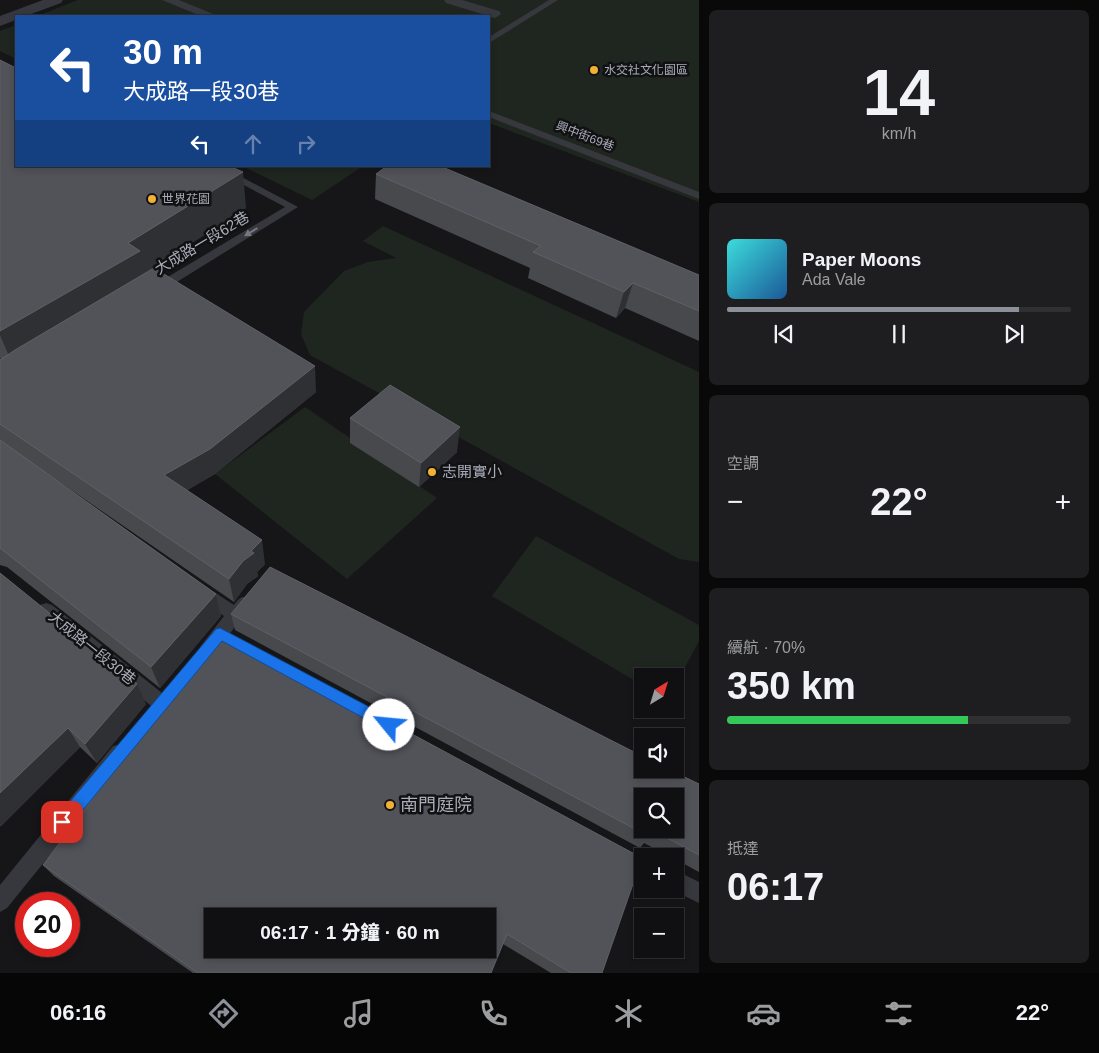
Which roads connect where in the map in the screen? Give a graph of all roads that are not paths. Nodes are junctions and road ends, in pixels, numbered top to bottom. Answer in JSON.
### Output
{"nodes":[{"id":1,"x":53,"y":0,"type":"edge"},
{"id":2,"x":168,"y":0,"type":"edge"},
{"id":3,"x":450,"y":0,"type":"edge"},
{"id":4,"x":554,"y":0,"type":"edge"},
{"id":5,"x":495,"y":14,"type":"dead end"},
{"id":6,"x":15,"y":15,"type":"edge"},
{"id":7,"x":15,"y":15,"type":"edge"},
{"id":8,"x":209,"y":15,"type":"edge"},
{"id":9,"x":0,"y":21,"type":"edge"},
{"id":10,"x":490,"y":40,"type":"edge"},
{"id":11,"x":490,"y":114,"type":"edge"},
{"id":12,"x":215,"y":167,"type":"edge"},
{"id":13,"x":699,"y":194,"type":"edge"},
{"id":14,"x":142,"y":298,"type":"edge"},
{"id":15,"x":186,"y":580,"type":"edge"},
{"id":16,"x":258,"y":588,"type":"edge"},
{"id":17,"x":31,"y":598,"type":"edge"},
{"id":18,"x":235,"y":615,"type":"junction"},
{"id":19,"x":220,"y":633,"type":"junction"},
{"id":20,"x":238,"y":643,"type":"edge"},
{"id":21,"x":197,"y":661,"type":"edge"},
{"id":22,"x":149,"y":718,"type":"edge"},
{"id":23,"x":130,"y":740,"type":"edge"},
{"id":24,"x":684,"y":884,"type":"edge"},
{"id":25,"x":699,"y":892,"type":"edge"},
{"id":26,"x":0,"y":901,"type":"edge"}],
"edges":[{"from":1,"to":7,"type":"street"},
{"from":2,"to":8,"type":"street"},
{"from":3,"to":5,"type":"street"},
{"from":4,"to":10,"type":"lane"},
{"from":6,"to":9,"type":"street"},
{"from":11,"to":13,"type":"lane","name":"興中街69巷"},
{"from":12,"to":14,"type":"lane","name":"大成路一段62巷","one_way":true},
{"from":15,"to":18,"type":"lane"},
{"from":16,"to":18,"type":"lane"},
{"from":17,"to":22,"type":"lane","name":"大成路一段30巷"},
{"from":18,"to":19,"type":"lane"},
{"from":19,"to":20,"type":"lane"},
{"from":19,"to":21,"type":"lane"},
{"from":23,"to":26,"type":"lane"},
{"from":24,"to":25,"type":"lane"}]}
